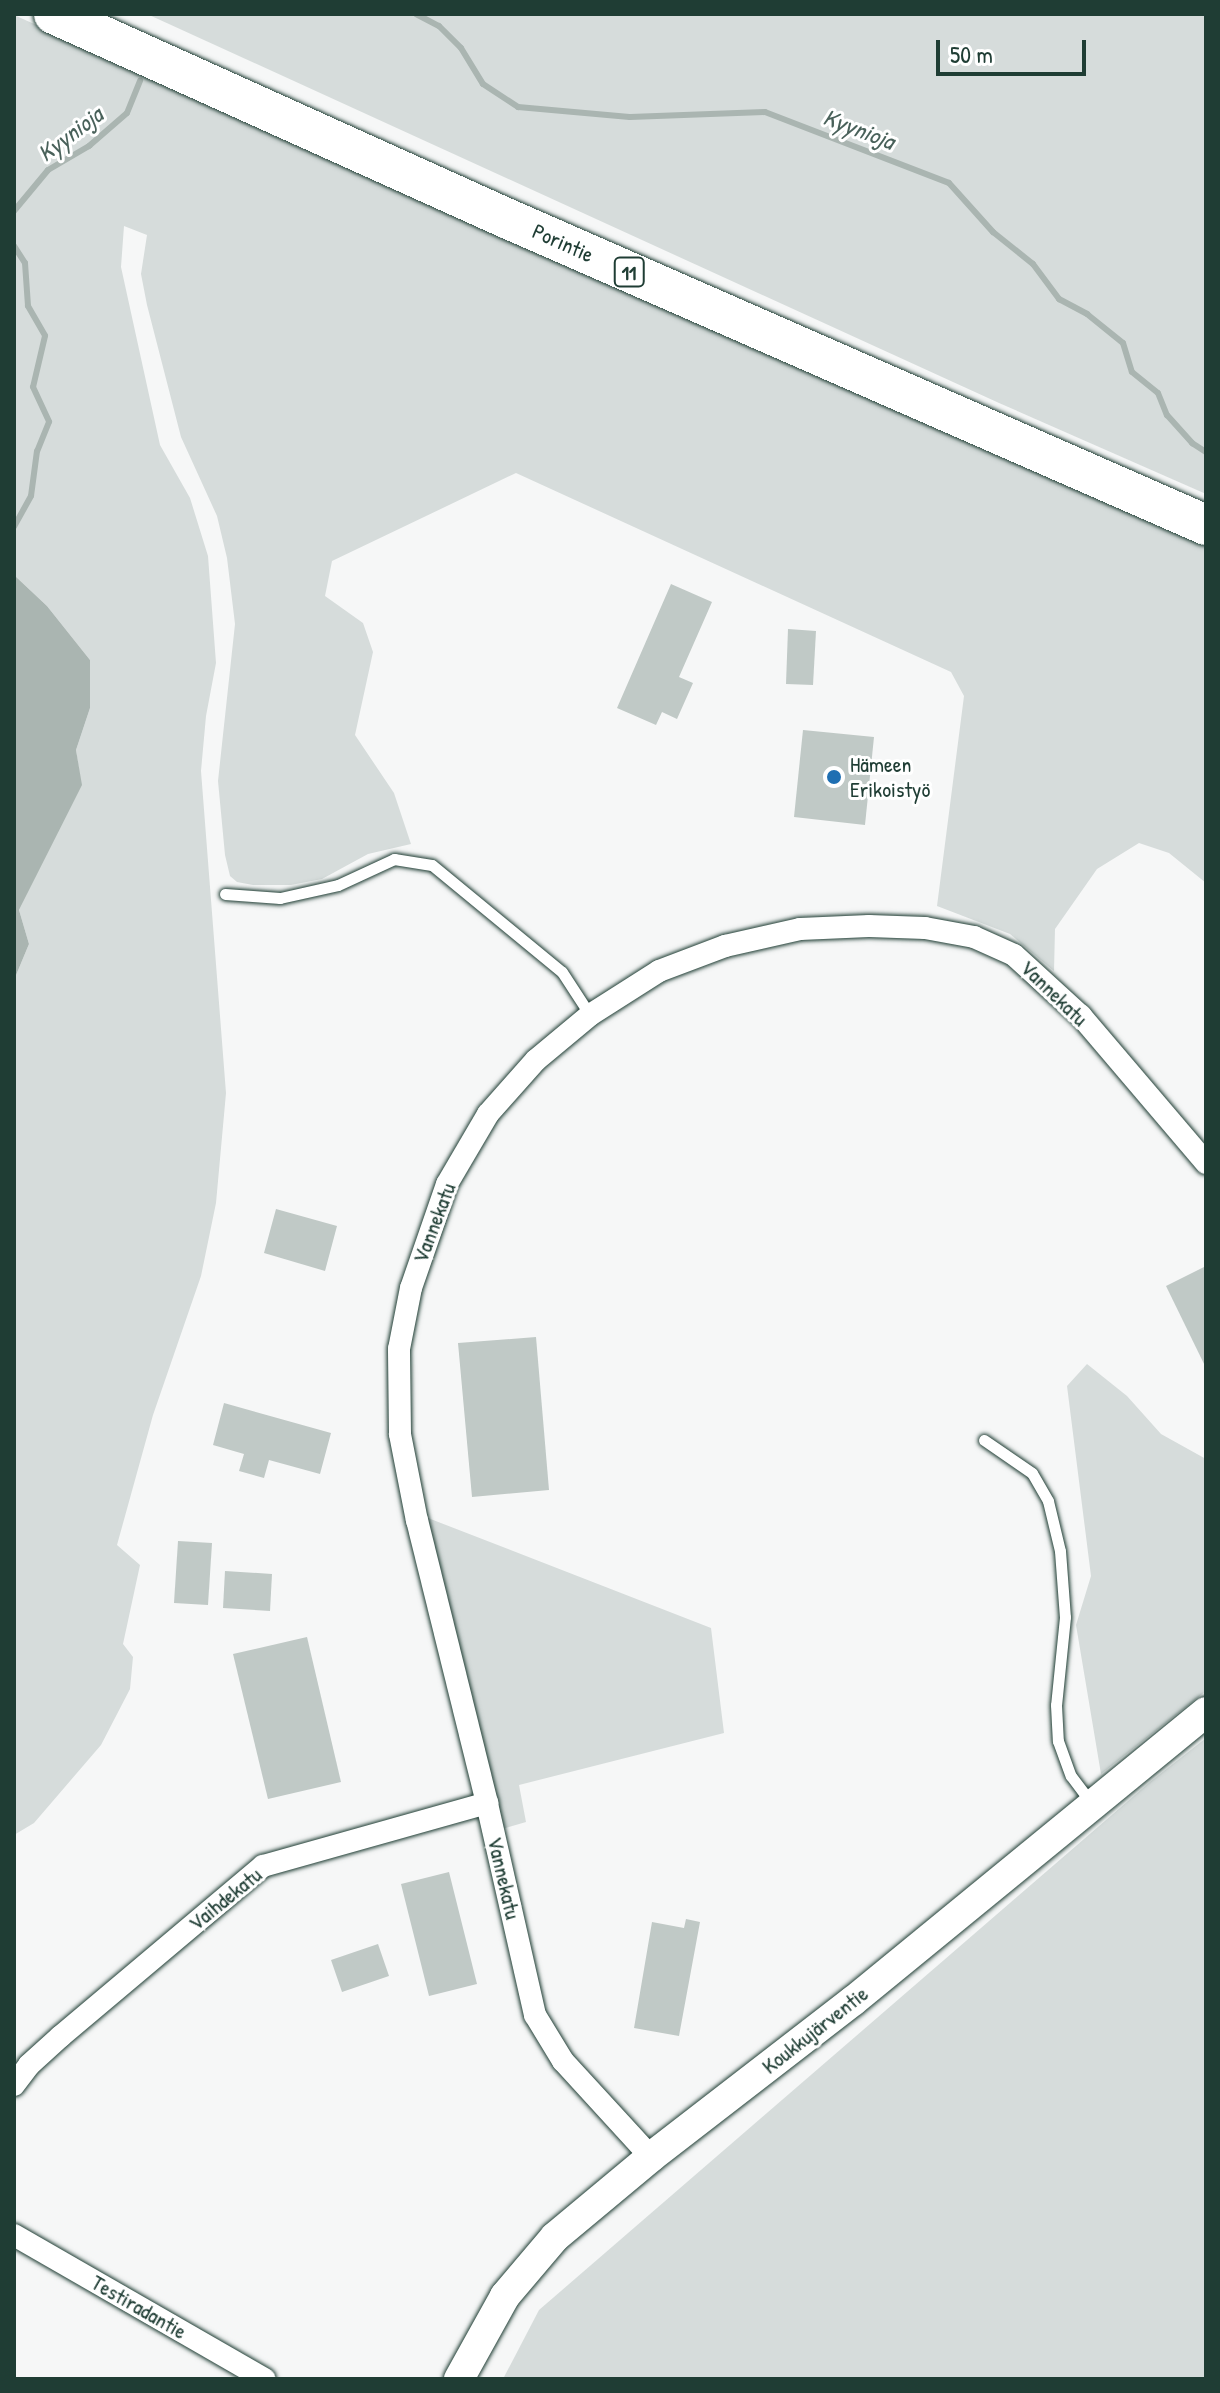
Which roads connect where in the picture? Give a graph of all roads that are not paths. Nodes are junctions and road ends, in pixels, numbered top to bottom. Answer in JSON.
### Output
{"nodes":[{"id":1,"x":54,"y":14,"type":"edge"},
{"id":2,"x":1206,"y":525,"type":"edge"},
{"id":3,"x":225,"y":894,"type":"dead end"},
{"id":4,"x":590,"y":1015,"type":"junction"},
{"id":5,"x":1206,"y":1163,"type":"edge"},
{"id":6,"x":984,"y":1440,"type":"dead end"},
{"id":7,"x":1206,"y":1712,"type":"edge"},
{"id":8,"x":487,"y":1803,"type":"junction"},
{"id":9,"x":1092,"y":1804,"type":"junction"},
{"id":10,"x":14,"y":2085,"type":"edge"},
{"id":11,"x":651,"y":2157,"type":"junction"},
{"id":12,"x":14,"y":2235,"type":"edge"},
{"id":13,"x":264,"y":2379,"type":"edge"},
{"id":14,"x":459,"y":2379,"type":"edge"}],
"edges":[{"from":1,"to":2,"type":"highway","name":"Porintie","number":"11"},
{"from":3,"to":4,"type":"lane"},
{"from":4,"to":5,"type":"street","name":"Vannekatu"},
{"from":4,"to":8,"type":"street","name":"Vannekatu"},
{"from":6,"to":9,"type":"lane"},
{"from":7,"to":9,"type":"street","name":"Koukkujärventie"},
{"from":8,"to":10,"type":"street","name":"Vaihdekatu"},
{"from":8,"to":11,"type":"street","name":"Vannekatu"},
{"from":9,"to":11,"type":"street","name":"Koukkujärventie"},
{"from":11,"to":14,"type":"street","name":"Koukkujärventie"},
{"from":12,"to":13,"type":"street","name":"Testiradantie"}]}
